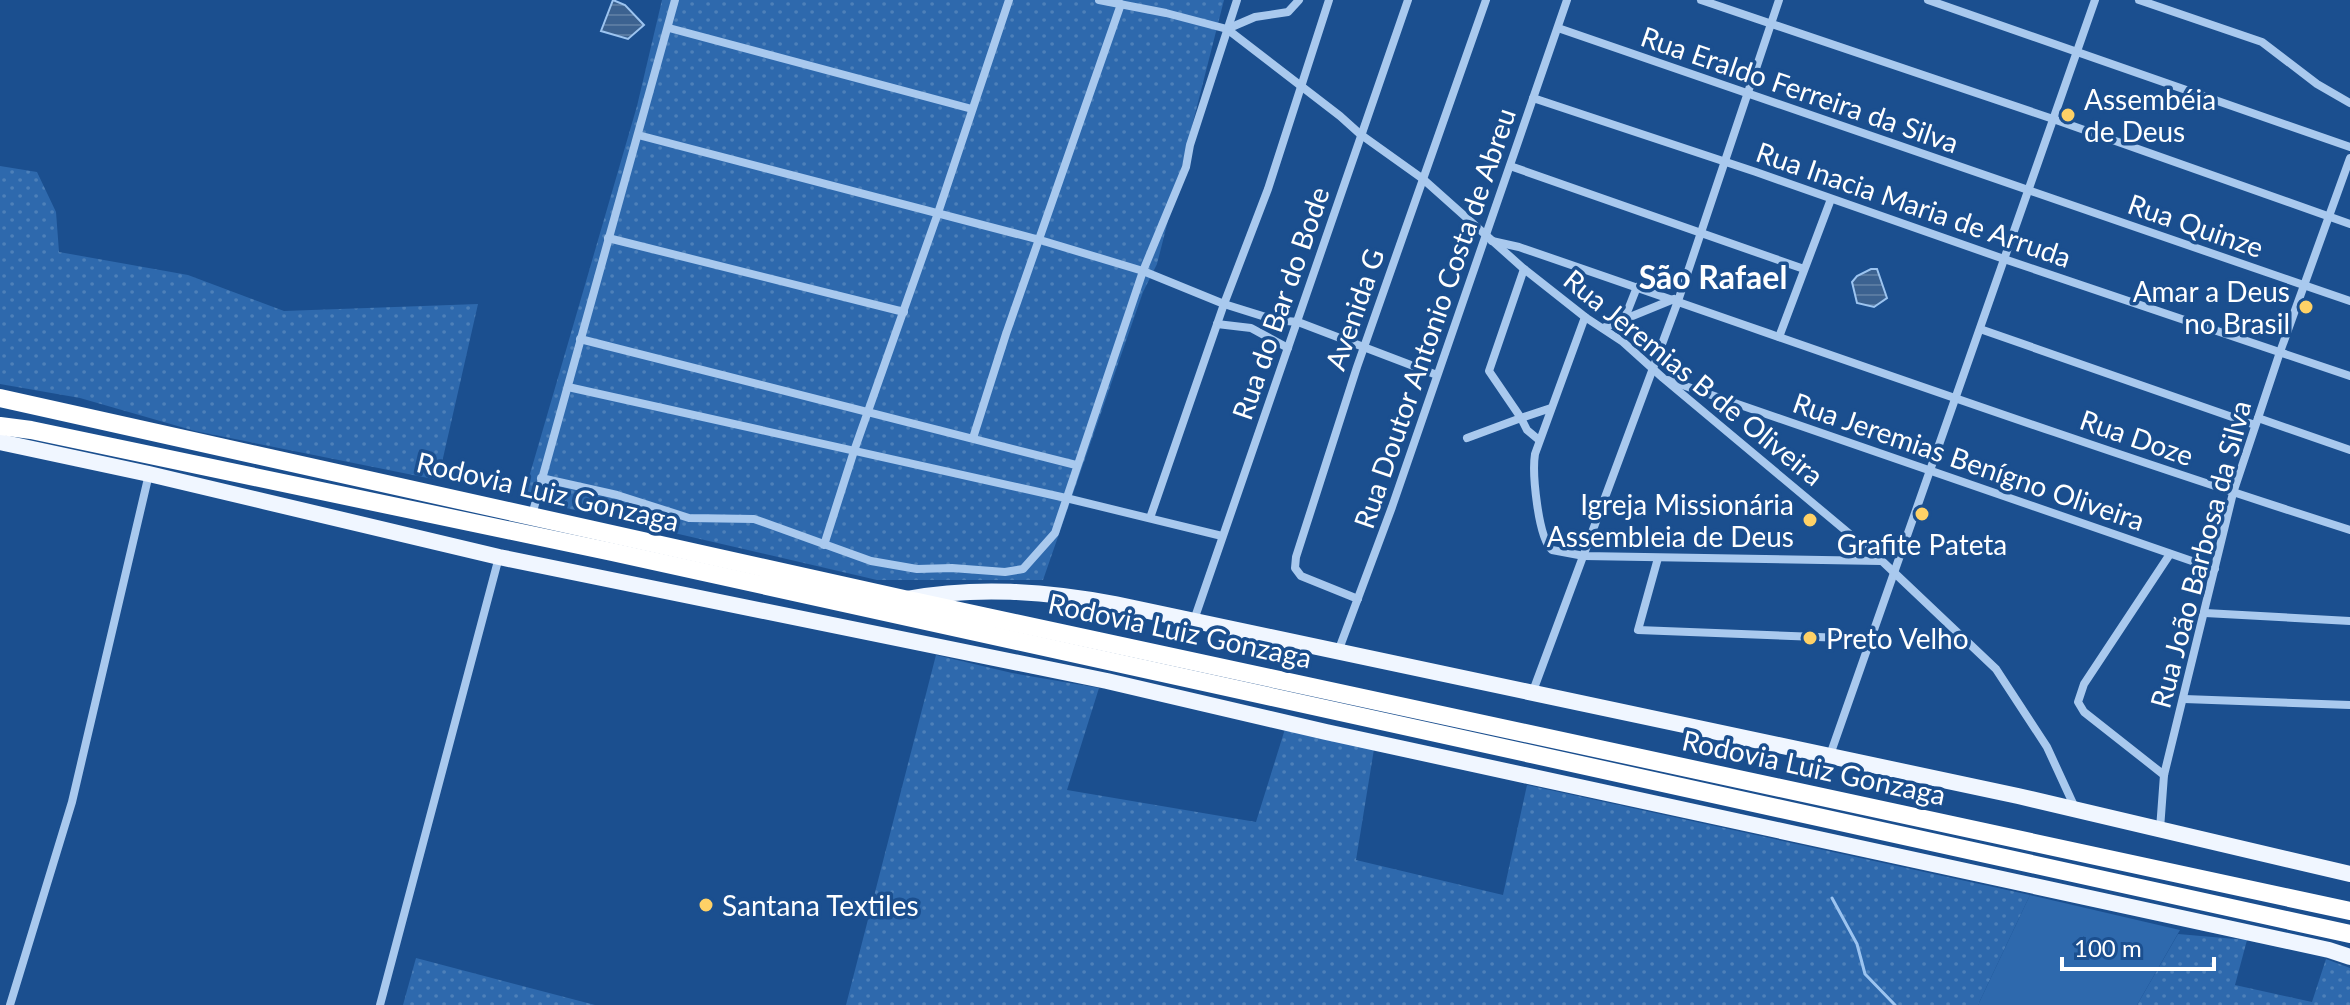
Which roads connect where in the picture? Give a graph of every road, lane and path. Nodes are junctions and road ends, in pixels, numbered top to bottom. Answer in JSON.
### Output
{"nodes":[{"id":1,"x":675,"y":0,"type":"edge"},
{"id":2,"x":1009,"y":0,"type":"edge"},
{"id":3,"x":1099,"y":0,"type":"edge"},
{"id":4,"x":1237,"y":0,"type":"edge"},
{"id":5,"x":1299,"y":0,"type":"edge"},
{"id":6,"x":1329,"y":0,"type":"edge"},
{"id":7,"x":1408,"y":0,"type":"edge"},
{"id":8,"x":1486,"y":0,"type":"edge"},
{"id":9,"x":1567,"y":0,"type":"edge"},
{"id":10,"x":1701,"y":0,"type":"edge"},
{"id":11,"x":1779,"y":0,"type":"edge"},
{"id":12,"x":1928,"y":0,"type":"edge"},
{"id":13,"x":2095,"y":0,"type":"edge"},
{"id":14,"x":2139,"y":0,"type":"edge"},
{"id":15,"x":1121,"y":4,"type":"junction"},
{"id":16,"x":1770,"y":24,"type":"junction"},
{"id":17,"x":669,"y":28,"type":"junction"},
{"id":18,"x":1558,"y":28,"type":"junction"},
{"id":19,"x":1227,"y":29,"type":"junction"},
{"id":20,"x":2077,"y":51,"type":"junction"},
{"id":21,"x":1302,"y":87,"type":"junction"},
{"id":22,"x":1746,"y":93,"type":"junction"},
{"id":23,"x":1533,"y":98,"type":"junction"},
{"id":24,"x":2350,"y":103,"type":"edge"},
{"id":25,"x":972,"y":109,"type":"junction"},
{"id":26,"x":2056,"y":120,"type":"junction"},
{"id":27,"x":1360,"y":134,"type":"junction"},
{"id":28,"x":638,"y":135,"type":"junction"},
{"id":29,"x":2350,"y":147,"type":"edge"},
{"id":30,"x":2350,"y":158,"type":"edge"},
{"id":31,"x":1724,"y":162,"type":"junction"},
{"id":32,"x":1510,"y":166,"type":"junction"},
{"id":33,"x":1423,"y":179,"type":"junction"},
{"id":34,"x":2028,"y":191,"type":"junction"},
{"id":35,"x":1831,"y":199,"type":"junction"},
{"id":36,"x":938,"y":213,"type":"junction"},
{"id":37,"x":2329,"y":217,"type":"junction"},
{"id":38,"x":2350,"y":224,"type":"edge"},
{"id":39,"x":1700,"y":233,"type":"junction"},
{"id":40,"x":608,"y":238,"type":"junction"},
{"id":41,"x":1488,"y":239,"type":"junction"},
{"id":42,"x":1040,"y":240,"type":"junction"},
{"id":43,"x":2004,"y":259,"type":"junction"},
{"id":44,"x":1524,"y":269,"type":"junction"},
{"id":45,"x":1804,"y":269,"type":"junction"},
{"id":46,"x":1143,"y":271,"type":"junction"},
{"id":47,"x":2304,"y":285,"type":"junction"},
{"id":48,"x":1637,"y":287,"type":"junction"},
{"id":49,"x":1676,"y":300,"type":"junction"},
{"id":50,"x":2350,"y":301,"type":"edge"},
{"id":51,"x":1224,"y":304,"type":"junction"},
{"id":52,"x":904,"y":312,"type":"junction"},
{"id":53,"x":1585,"y":317,"type":"junction"},
{"id":54,"x":1624,"y":320,"type":"junction"},
{"id":55,"x":1298,"y":322,"type":"junction"},
{"id":56,"x":1217,"y":324,"type":"junction"},
{"id":57,"x":1603,"y":328,"type":"junction"},
{"id":58,"x":1980,"y":329,"type":"junction"},
{"id":59,"x":1779,"y":337,"type":"junction"},
{"id":60,"x":580,"y":339,"type":"junction"},
{"id":61,"x":1364,"y":347,"type":"junction"},
{"id":62,"x":1288,"y":348,"type":"junction"},
{"id":63,"x":2280,"y":352,"type":"junction"},
{"id":64,"x":1654,"y":368,"type":"junction"},
{"id":65,"x":1437,"y":375,"type":"junction"},
{"id":66,"x":2350,"y":376,"type":"edge"},
{"id":67,"x":1663,"y":378,"type":"junction"},
{"id":68,"x":568,"y":387,"type":"junction"},
{"id":69,"x":0,"y":398,"type":"edge"},
{"id":70,"x":1956,"y":398,"type":"junction"},
{"id":71,"x":1551,"y":408,"type":"junction"},
{"id":72,"x":868,"y":411,"type":"junction"},
{"id":73,"x":1521,"y":418,"type":"junction"},
{"id":74,"x":2257,"y":421,"type":"junction"},
{"id":75,"x":0,"y":426,"type":"edge"},
{"id":76,"x":973,"y":438,"type":"junction"},
{"id":77,"x":1467,"y":438,"type":"dead end"},
{"id":78,"x":1539,"y":440,"type":"junction"},
{"id":79,"x":0,"y":442,"type":"edge"},
{"id":80,"x":2350,"y":450,"type":"edge"},
{"id":81,"x":854,"y":451,"type":"junction"},
{"id":82,"x":1076,"y":465,"type":"junction"},
{"id":83,"x":1931,"y":471,"type":"junction"},
{"id":84,"x":149,"y":474,"type":"junction"},
{"id":85,"x":541,"y":478,"type":"junction"},
{"id":86,"x":2233,"y":493,"type":"junction"},
{"id":87,"x":1066,"y":498,"type":"junction"},
{"id":88,"x":531,"y":515,"type":"junction"},
{"id":89,"x":1150,"y":518,"type":"junction"},
{"id":90,"x":2350,"y":530,"type":"edge"},
{"id":91,"x":1222,"y":536,"type":"junction"},
{"id":92,"x":824,"y":545,"type":"junction"},
{"id":93,"x":2170,"y":554,"type":"junction"},
{"id":94,"x":1584,"y":556,"type":"junction"},
{"id":95,"x":499,"y":557,"type":"junction"},
{"id":96,"x":1658,"y":558,"type":"junction"},
{"id":97,"x":1882,"y":561,"type":"junction"},
{"id":98,"x":2215,"y":569,"type":"junction"},
{"id":99,"x":1894,"y":572,"type":"junction"},
{"id":100,"x":904,"y":599,"type":"junction"},
{"id":101,"x":1358,"y":599,"type":"junction"},
{"id":102,"x":2205,"y":613,"type":"junction"},
{"id":103,"x":1194,"y":620,"type":"junction"},
{"id":104,"x":2350,"y":621,"type":"edge"},
{"id":105,"x":1870,"y":639,"type":"junction"},
{"id":106,"x":1339,"y":649,"type":"junction"},
{"id":107,"x":1533,"y":691,"type":"junction"},
{"id":108,"x":2184,"y":699,"type":"junction"},
{"id":109,"x":2350,"y":705,"type":"edge"},
{"id":110,"x":1830,"y":755,"type":"junction"},
{"id":111,"x":2164,"y":775,"type":"junction"},
{"id":112,"x":2077,"y":810,"type":"junction"},
{"id":113,"x":2160,"y":831,"type":"junction"},
{"id":114,"x":2350,"y":874,"type":"edge"},
{"id":115,"x":2350,"y":911,"type":"edge"},
{"id":116,"x":2350,"y":934,"type":"edge"},
{"id":117,"x":2350,"y":957,"type":"edge"},
{"id":118,"x":10,"y":1005,"type":"edge"},
{"id":119,"x":380,"y":1005,"type":"edge"}],
"edges":[{"from":1,"to":17,"type":"street"},
{"from":2,"to":25,"type":"street"},
{"from":3,"to":15,"type":"street"},
{"from":4,"to":19,"type":"street"},
{"from":5,"to":19,"type":"street"},
{"from":6,"to":21,"type":"street"},
{"from":7,"to":27,"type":"street","name":"Rua do Bar do Bode"},
{"from":8,"to":33,"type":"street","name":"Avenida G"},
{"from":9,"to":18,"type":"street","name":"Rua Doutor Antonio Costa de Abreu"},
{"from":10,"to":16,"type":"street"},
{"from":11,"to":16,"type":"street"},
{"from":12,"to":20,"type":"street"},
{"from":13,"to":20,"type":"street"},
{"from":14,"to":24,"type":"street"},
{"from":15,"to":19,"type":"street"},
{"from":15,"to":42,"type":"street"},
{"from":16,"to":22,"type":"street"},
{"from":16,"to":26,"type":"street"},
{"from":17,"to":25,"type":"street"},
{"from":17,"to":28,"type":"street"},
{"from":18,"to":22,"type":"street","name":"Rua Eraldo Ferreira da Silva"},
{"from":18,"to":23,"type":"street","name":"Rua Doutor Antonio Costa de Abreu"},
{"from":19,"to":21,"type":"street","name":"Rua Jeremias B de Oliveira"},
{"from":19,"to":46,"type":"street"},
{"from":20,"to":26,"type":"street"},
{"from":20,"to":29,"type":"street"},
{"from":21,"to":27,"type":"street","name":"Rua Jeremias B de Oliveira"},
{"from":21,"to":51,"type":"street"},
{"from":22,"to":31,"type":"street"},
{"from":22,"to":34,"type":"street","name":"Rua Eraldo Ferreira da Silva"},
{"from":23,"to":31,"type":"street","name":"Rua Inacia Maria de Arruda"},
{"from":23,"to":32,"type":"street","name":"Rua Doutor Antonio Costa de Abreu"},
{"from":25,"to":36,"type":"street"},
{"from":26,"to":34,"type":"street"},
{"from":26,"to":37,"type":"street"},
{"from":27,"to":33,"type":"street","name":"Rua Jeremias B de Oliveira"},
{"from":27,"to":55,"type":"street","name":"Rua do Bar do Bode"},
{"from":28,"to":36,"type":"street"},
{"from":28,"to":40,"type":"street"},
{"from":30,"to":37,"type":"street","name":"Rua João Barbosa da Silva"},
{"from":31,"to":35,"type":"street","name":"Rua Inacia Maria de Arruda"},
{"from":31,"to":39,"type":"street"},
{"from":32,"to":39,"type":"street"},
{"from":32,"to":41,"type":"street","name":"Rua Doutor Antonio Costa de Abreu"},
{"from":33,"to":41,"type":"street","name":"Rua Jeremias B de Oliveira"},
{"from":33,"to":61,"type":"street","name":"Avenida G"},
{"from":34,"to":43,"type":"street"},
{"from":34,"to":47,"type":"street","name":"Rua Quinze"},
{"from":35,"to":43,"type":"street","name":"Rua Inacia Maria de Arruda"},
{"from":35,"to":45,"type":"street"},
{"from":36,"to":42,"type":"street"},
{"from":36,"to":52,"type":"street"},
{"from":37,"to":38,"type":"street"},
{"from":37,"to":47,"type":"street","name":"Rua João Barbosa da Silva"},
{"from":39,"to":45,"type":"street"},
{"from":39,"to":49,"type":"street"},
{"from":40,"to":52,"type":"street"},
{"from":40,"to":60,"type":"street"},
{"from":41,"to":44,"type":"street","name":"Rua Jeremias B de Oliveira"},
{"from":41,"to":48,"type":"street","name":"Rua Doze"},
{"from":41,"to":65,"type":"street","name":"Rua Doutor Antonio Costa de Abreu"},
{"from":42,"to":46,"type":"street"},
{"from":42,"to":76,"type":"street"},
{"from":43,"to":58,"type":"street"},
{"from":43,"to":63,"type":"street","name":"Rua Inacia Maria de Arruda"},
{"from":44,"to":53,"type":"street","name":"Rua Jeremias B de Oliveira"},
{"from":44,"to":73,"type":"street"},
{"from":45,"to":59,"type":"street"},
{"from":46,"to":51,"type":"street"},
{"from":46,"to":82,"type":"street"},
{"from":47,"to":50,"type":"street","name":"Rua Quinze"},
{"from":47,"to":63,"type":"street","name":"Rua João Barbosa da Silva"},
{"from":48,"to":49,"type":"street","name":"Rua Doze"},
{"from":48,"to":54,"type":"street"},
{"from":49,"to":54,"type":"street"},
{"from":49,"to":59,"type":"street","name":"Rua Doze"},
{"from":49,"to":64,"type":"street"},
{"from":51,"to":55,"type":"street"},
{"from":51,"to":56,"type":"street"},
{"from":52,"to":72,"type":"street"},
{"from":53,"to":57,"type":"street","name":"Rua Jeremias B de Oliveira"},
{"from":53,"to":71,"type":"street"},
{"from":54,"to":57,"type":"street"},
{"from":55,"to":61,"type":"street"},
{"from":55,"to":62,"type":"street","name":"Rua do Bar do Bode"},
{"from":56,"to":62,"type":"street"},
{"from":56,"to":89,"type":"street"},
{"from":57,"to":64,"type":"street","name":"Rua Jeremias B de Oliveira"},
{"from":58,"to":70,"type":"street"},
{"from":58,"to":74,"type":"street"},
{"from":59,"to":70,"type":"street","name":"Rua Doze"},
{"from":60,"to":68,"type":"street"},
{"from":60,"to":72,"type":"street"},
{"from":61,"to":65,"type":"street"},
{"from":61,"to":101,"type":"street","name":"Avenida G"},
{"from":62,"to":91,"type":"street","name":"Rua do Bar do Bode"},
{"from":63,"to":66,"type":"street","name":"Rua Inacia Maria de Arruda"},
{"from":63,"to":74,"type":"street","name":"Rua João Barbosa da Silva"},
{"from":64,"to":67,"type":"street","name":"Rua Jeremias B de Oliveira"},
{"from":64,"to":94,"type":"street"},
{"from":65,"to":101,"type":"street","name":"Rua Doutor Antonio Costa de Abreu"},
{"from":67,"to":83,"type":"street","name":"Rua Jeremias Benígno Oliveira"},
{"from":67,"to":97,"type":"street","name":"Rua Jeremias B de Oliveira"},
{"from":68,"to":81,"type":"street"},
{"from":68,"to":85,"type":"street"},
{"from":69,"to":88,"type":"highway","name":"Rodovia Luiz Gonzaga"},
{"from":70,"to":83,"type":"street"},
{"from":70,"to":86,"type":"street","name":"Rua Doze"},
{"from":71,"to":73,"type":"street"},
{"from":71,"to":78,"type":"street"},
{"from":72,"to":76,"type":"street"},
{"from":72,"to":81,"type":"street"},
{"from":73,"to":77,"type":"street"},
{"from":73,"to":78,"type":"street"},
{"from":74,"to":80,"type":"street"},
{"from":74,"to":86,"type":"street","name":"Rua João Barbosa da Silva"},
{"from":75,"to":116,"type":"highway","name":"Rodovia Luiz Gonzaga"},
{"from":76,"to":82,"type":"street"},
{"from":78,"to":94,"type":"street"},
{"from":79,"to":84,"type":"main road"},
{"from":81,"to":87,"type":"street"},
{"from":81,"to":92,"type":"street"},
{"from":82,"to":87,"type":"street"},
{"from":83,"to":93,"type":"street","name":"Rua Jeremias Benígno Oliveira"},
{"from":83,"to":99,"type":"street"},
{"from":84,"to":95,"type":"main road"},
{"from":84,"to":118,"type":"street"},
{"from":85,"to":88,"type":"street"},
{"from":85,"to":92,"type":"street"},
{"from":86,"to":90,"type":"street","name":"Rua Doze"},
{"from":86,"to":98,"type":"street","name":"Rua João Barbosa da Silva"},
{"from":87,"to":89,"type":"street"},
{"from":87,"to":92,"type":"street"},
{"from":88,"to":100,"type":"highway","name":"Rodovia Luiz Gonzaga"},
{"from":89,"to":91,"type":"street"},
{"from":91,"to":103,"type":"street","name":"Rua do Bar do Bode"},
{"from":93,"to":98,"type":"street","name":"Rua Jeremias Benígno Oliveira"},
{"from":93,"to":111,"type":"street","name":"Rua João Barbosa da Silva"},
{"from":94,"to":96,"type":"street"},
{"from":94,"to":107,"type":"street"},
{"from":95,"to":117,"type":"main road"},
{"from":95,"to":119,"type":"street"},
{"from":96,"to":97,"type":"street"},
{"from":96,"to":105,"type":"street"},
{"from":97,"to":99,"type":"street","name":"Rua Jeremias B de Oliveira"},
{"from":98,"to":102,"type":"street","name":"Rua João Barbosa da Silva"},
{"from":99,"to":105,"type":"street"},
{"from":99,"to":112,"type":"street","name":"Rua Jeremias B de Oliveira"},
{"from":100,"to":103,"type":"main road"},
{"from":100,"to":115,"type":"highway","name":"Rodovia Luiz Gonzaga"},
{"from":101,"to":106,"type":"street","name":"Rua Doutor Antonio Costa de Abreu"},
{"from":102,"to":104,"type":"street"},
{"from":102,"to":108,"type":"street","name":"Rua João Barbosa da Silva"},
{"from":103,"to":106,"type":"main road"},
{"from":105,"to":110,"type":"street"},
{"from":106,"to":107,"type":"main road"},
{"from":107,"to":110,"type":"main road"},
{"from":108,"to":109,"type":"street"},
{"from":108,"to":111,"type":"street","name":"Rua João Barbosa da Silva"},
{"from":110,"to":112,"type":"main road"},
{"from":111,"to":113,"type":"street","name":"Rua João Barbosa da Silva"},
{"from":112,"to":113,"type":"main road"},
{"from":113,"to":114,"type":"main road"}]}
